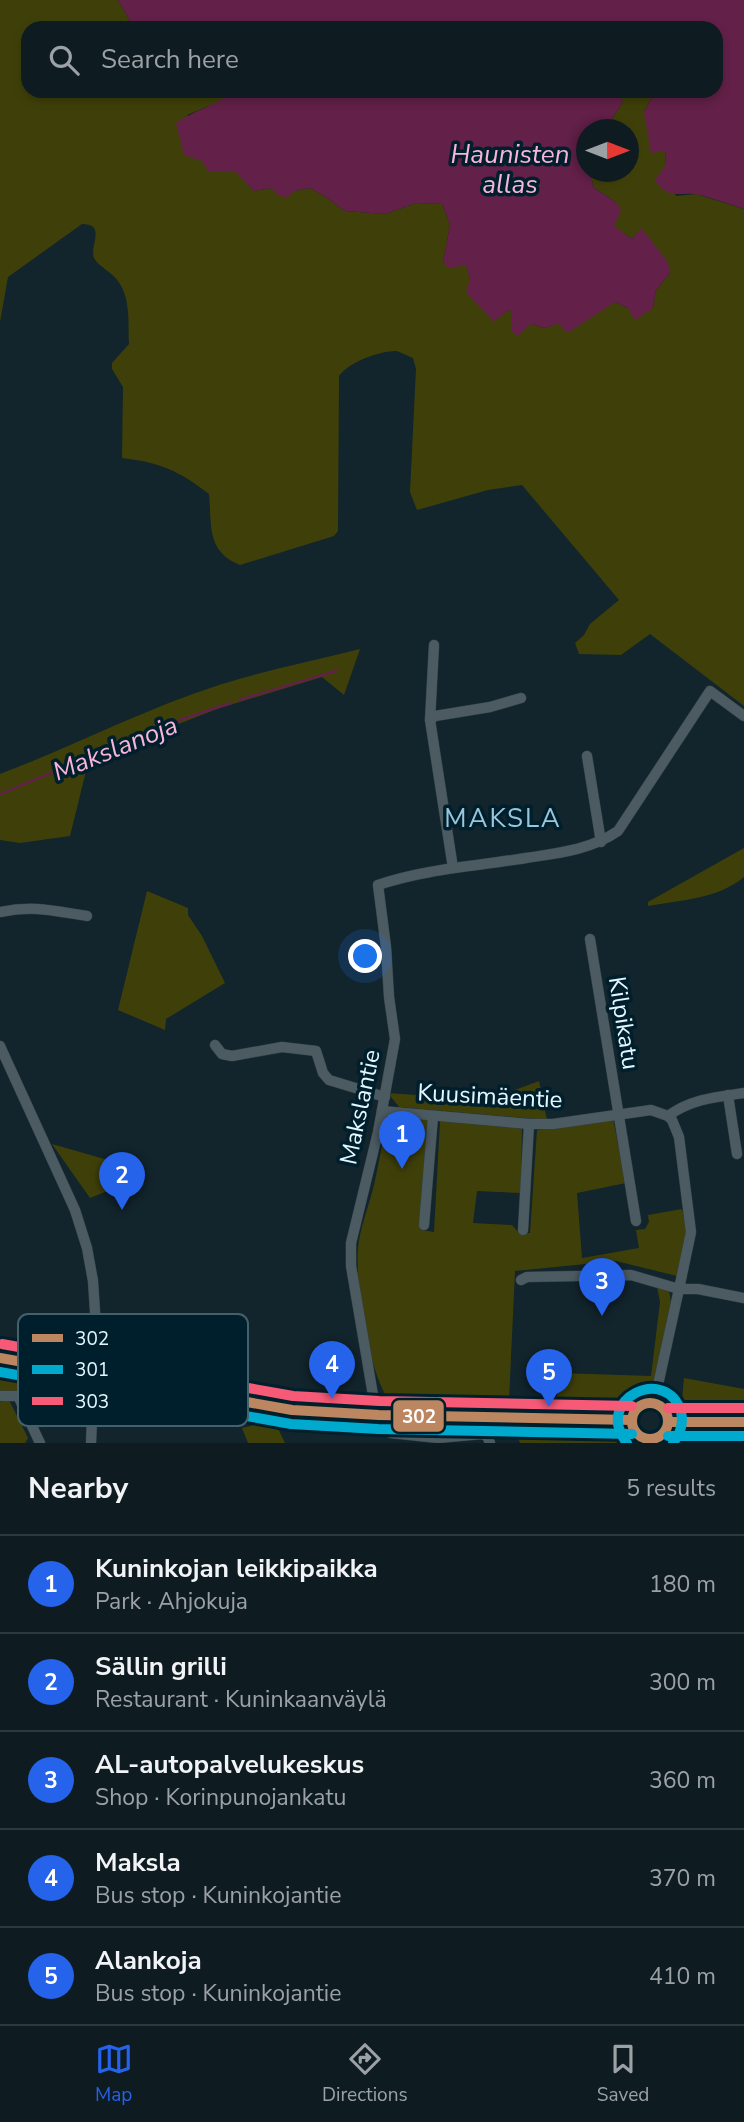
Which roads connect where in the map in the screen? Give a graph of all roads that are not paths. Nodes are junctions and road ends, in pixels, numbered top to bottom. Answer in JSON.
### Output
{"nodes":[{"id":1,"x":434,"y":645,"type":"dead end"},
{"id":2,"x":521,"y":698,"type":"dead end"},
{"id":3,"x":744,"y":716,"type":"edge"},
{"id":4,"x":430,"y":720,"type":"junction"},
{"id":5,"x":587,"y":756,"type":"dead end"},
{"id":6,"x":601,"y":842,"type":"junction"},
{"id":7,"x":453,"y":869,"type":"junction"},
{"id":8,"x":0,"y":912,"type":"edge"},
{"id":9,"x":87,"y":916,"type":"dead end"},
{"id":10,"x":590,"y":939,"type":"dead end"},
{"id":11,"x":215,"y":1045,"type":"dead end"},
{"id":12,"x":0,"y":1046,"type":"edge"},
{"id":13,"x":744,"y":1093,"type":"edge"},
{"id":14,"x":728,"y":1095,"type":"junction"},
{"id":15,"x":385,"y":1097,"type":"junction"},
{"id":16,"x":382,"y":1111,"type":"junction"},
{"id":17,"x":618,"y":1114,"type":"junction"},
{"id":18,"x":433,"y":1115,"type":"junction"},
{"id":19,"x":668,"y":1116,"type":"junction"},
{"id":20,"x":529,"y":1124,"type":"junction"},
{"id":21,"x":737,"y":1154,"type":"dead end"},
{"id":22,"x":636,"y":1221,"type":"dead end"},
{"id":23,"x":424,"y":1225,"type":"dead end"},
{"id":24,"x":523,"y":1230,"type":"dead end"},
{"id":25,"x":522,"y":1280,"type":"dead end"},
{"id":26,"x":679,"y":1289,"type":"junction"},
{"id":27,"x":744,"y":1298,"type":"edge"},
{"id":28,"x":95,"y":1314,"type":"edge"},
{"id":29,"x":0,"y":1357,"type":"edge"},
{"id":30,"x":18,"y":1361,"type":"edge"},
{"id":31,"x":0,"y":1369,"type":"edge"},
{"id":32,"x":18,"y":1371,"type":"edge"},
{"id":33,"x":0,"y":1396,"type":"edge"},
{"id":34,"x":18,"y":1396,"type":"edge"},
{"id":35,"x":654,"y":1403,"type":"junction"},
{"id":36,"x":248,"y":1404,"type":"edge"},
{"id":37,"x":377,"y":1414,"type":"junction"},
{"id":38,"x":632,"y":1420,"type":"junction"},
{"id":39,"x":668,"y":1422,"type":"junction"},
{"id":40,"x":744,"y":1422,"type":"edge"},
{"id":41,"x":32,"y":1426,"type":"edge"},
{"id":42,"x":393,"y":1438,"type":"edge"},
{"id":43,"x":647,"y":1441,"type":"edge"},
{"id":44,"x":40,"y":1443,"type":"edge"},
{"id":45,"x":490,"y":1443,"type":"edge"}],
"edges":[{"from":1,"to":4,"type":"street"},
{"from":2,"to":4,"type":"street"},
{"from":3,"to":6,"type":"street","name":"Makslantie"},
{"from":4,"to":7,"type":"street"},
{"from":5,"to":6,"type":"street"},
{"from":6,"to":7,"type":"street","name":"Makslantie"},
{"from":7,"to":15,"type":"street","name":"Makslantie"},
{"from":8,"to":9,"type":"street"},
{"from":10,"to":17,"type":"street","name":"Kilpikatu"},
{"from":11,"to":15,"type":"street"},
{"from":12,"to":28,"type":"street"},
{"from":13,"to":14,"type":"street"},
{"from":14,"to":19,"type":"street"},
{"from":14,"to":21,"type":"street"},
{"from":15,"to":16,"type":"street","name":"Makslantie"},
{"from":16,"to":18,"type":"street","name":"Kuusimäentie"},
{"from":16,"to":37,"type":"street","name":"Makslantie"},
{"from":17,"to":19,"type":"street","name":"Kuusimäentie"},
{"from":17,"to":20,"type":"street","name":"Kuusimäentie"},
{"from":17,"to":22,"type":"street","name":"Kilpikatu"},
{"from":18,"to":20,"type":"street","name":"Kuusimäentie"},
{"from":18,"to":23,"type":"street"},
{"from":19,"to":26,"type":"street"},
{"from":20,"to":24,"type":"street"},
{"from":25,"to":26,"type":"street"},
{"from":26,"to":27,"type":"street"},
{"from":26,"to":35,"type":"street"},
{"from":29,"to":30,"type":"main road"},
{"from":31,"to":32,"type":"main road"},
{"from":33,"to":34,"type":"street"},
{"from":35,"to":38,"type":"main road"},
{"from":35,"to":39,"type":"main road"},
{"from":36,"to":37,"type":"main road"},
{"from":37,"to":38,"type":"main road"},
{"from":37,"to":42,"type":"street"},
{"from":38,"to":43,"type":"main road"},
{"from":39,"to":40,"type":"main road"},
{"from":39,"to":43,"type":"main road"},
{"from":41,"to":44,"type":"street"},
{"from":42,"to":45,"type":"street"}]}
